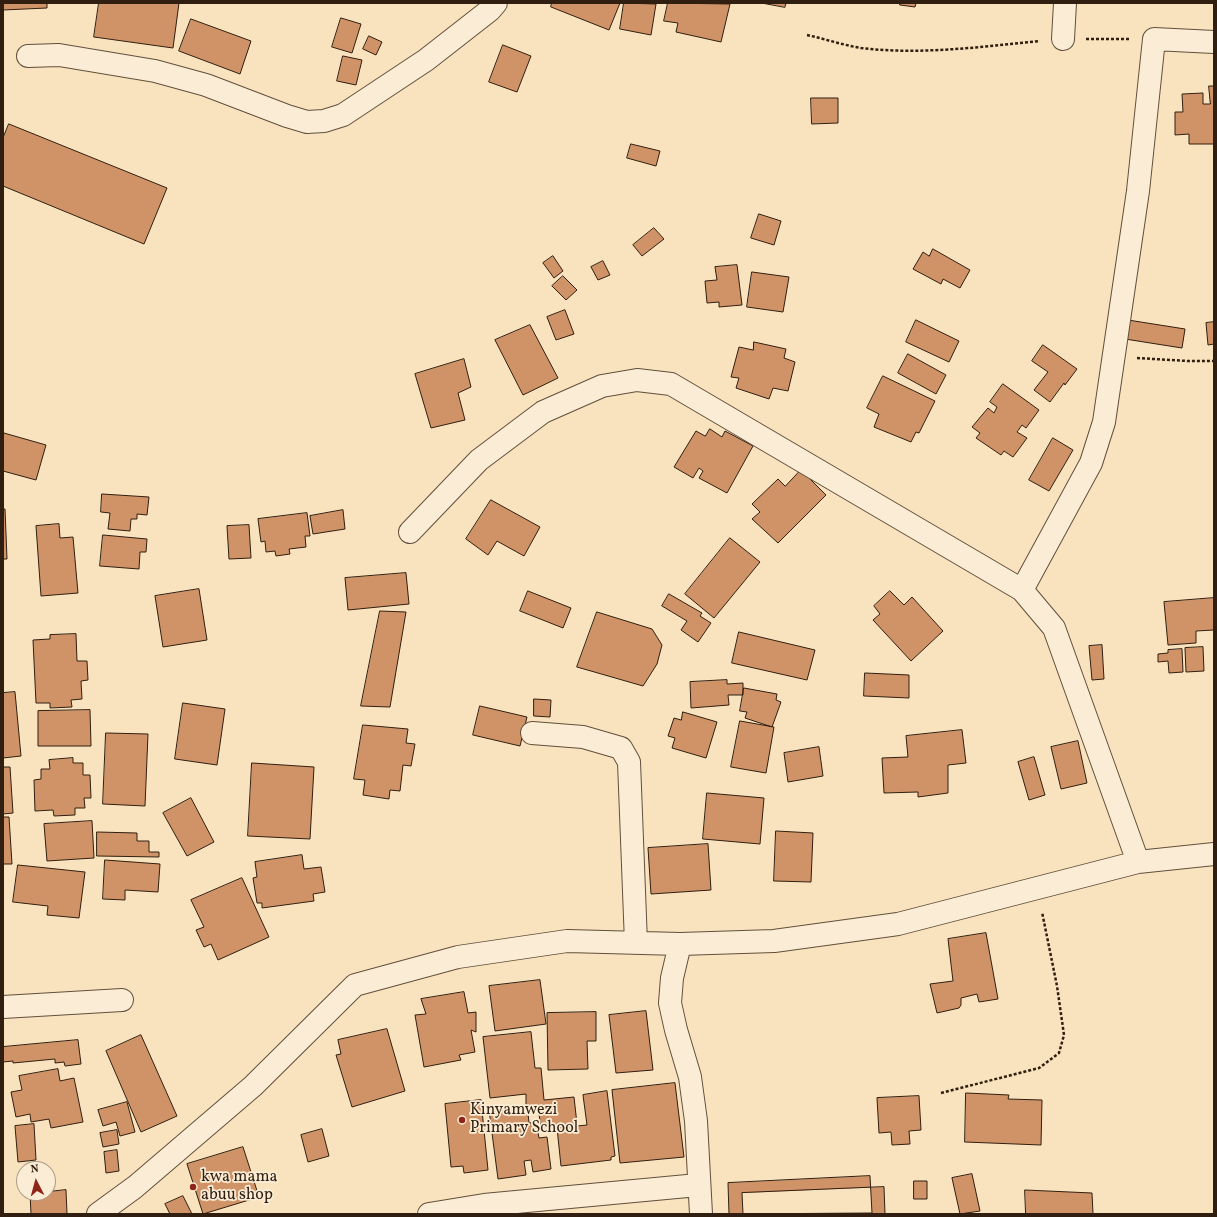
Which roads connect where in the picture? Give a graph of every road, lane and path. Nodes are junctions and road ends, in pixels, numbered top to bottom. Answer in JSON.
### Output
{"nodes":[{"id":1,"x":496,"y":3,"type":"edge"},
{"id":2,"x":1065,"y":3,"type":"edge"},
{"id":3,"x":807,"y":35,"type":"dead end"},
{"id":4,"x":1063,"y":39,"type":"junction"},
{"id":5,"x":1154,"y":39,"type":"junction"},
{"id":6,"x":1214,"y":42,"type":"edge"},
{"id":7,"x":28,"y":56,"type":"dead end"},
{"id":8,"x":1113,"y":356,"type":"junction"},
{"id":9,"x":1214,"y":361,"type":"edge"},
{"id":10,"x":410,"y":532,"type":"dead end"},
{"id":11,"x":1022,"y":590,"type":"junction"},
{"id":12,"x":532,"y":733,"type":"dead end"},
{"id":13,"x":1214,"y":854,"type":"edge"},
{"id":14,"x":1138,"y":862,"type":"junction"},
{"id":15,"x":1038,"y":888,"type":"junction"},
{"id":16,"x":636,"y":943,"type":"junction"},
{"id":17,"x":680,"y":944,"type":"junction"},
{"id":18,"x":122,"y":1000,"type":"dead end"},
{"id":19,"x":3,"y":1007,"type":"edge"},
{"id":20,"x":941,"y":1093,"type":"dead end"},
{"id":21,"x":698,"y":1185,"type":"junction"},
{"id":22,"x":98,"y":1214,"type":"edge"},
{"id":23,"x":429,"y":1214,"type":"edge"},
{"id":24,"x":701,"y":1214,"type":"edge"}],
"edges":[{"from":1,"to":7,"type":"street"},
{"from":2,"to":4,"type":"street"},
{"from":3,"to":4,"type":"path"},
{"from":4,"to":5,"type":"path"},
{"from":5,"to":6,"type":"street"},
{"from":5,"to":8,"type":"street"},
{"from":8,"to":9,"type":"path"},
{"from":8,"to":11,"type":"street"},
{"from":10,"to":11,"type":"street"},
{"from":11,"to":14,"type":"street"},
{"from":12,"to":16,"type":"street"},
{"from":13,"to":14,"type":"street"},
{"from":14,"to":15,"type":"street"},
{"from":15,"to":17,"type":"street"},
{"from":15,"to":20,"type":"path"},
{"from":16,"to":17,"type":"street"},
{"from":16,"to":22,"type":"street"},
{"from":17,"to":21,"type":"street"},
{"from":18,"to":19,"type":"street"},
{"from":21,"to":23,"type":"street"},
{"from":21,"to":24,"type":"street"}]}
